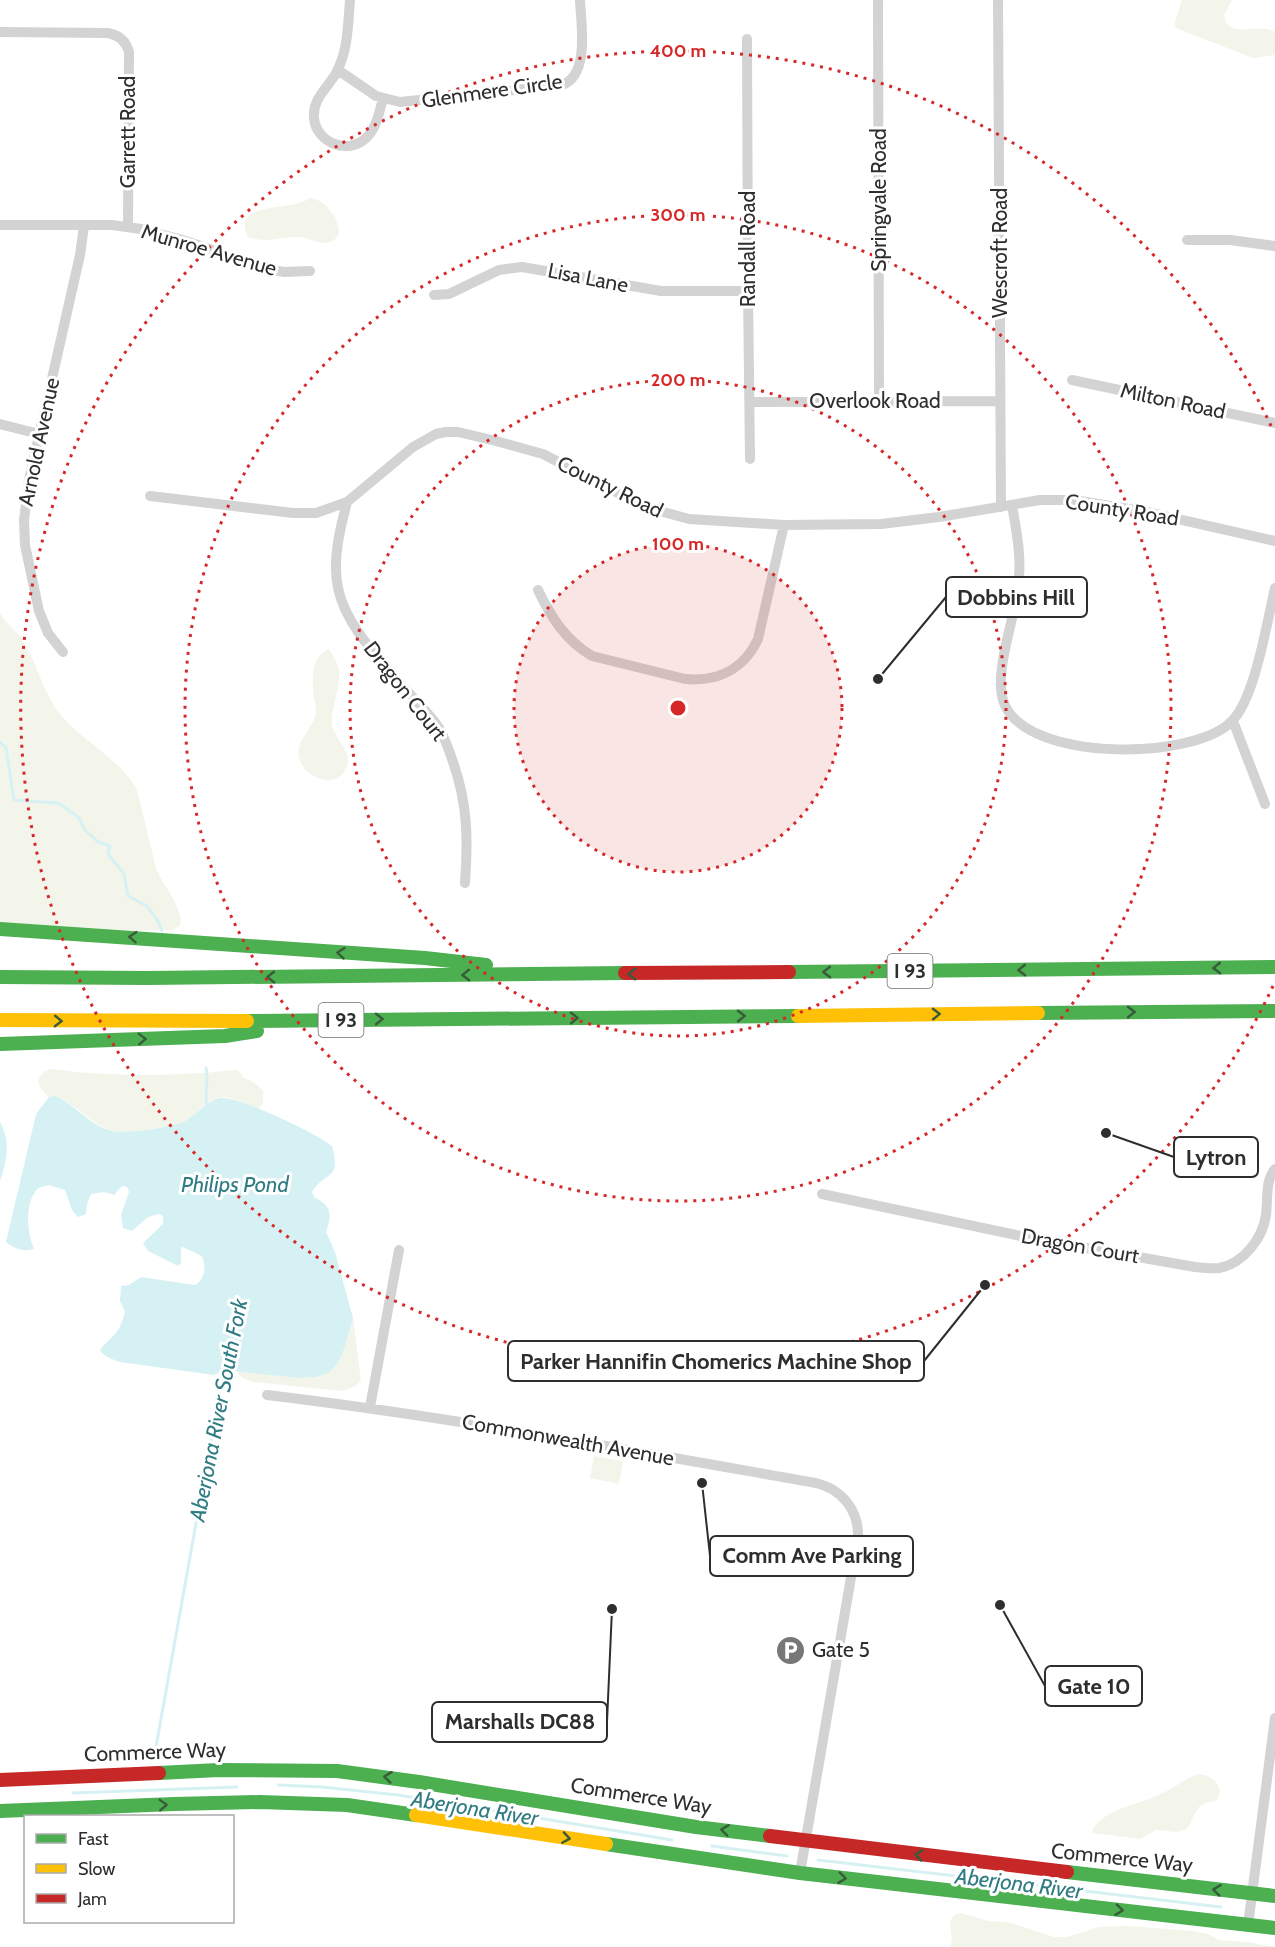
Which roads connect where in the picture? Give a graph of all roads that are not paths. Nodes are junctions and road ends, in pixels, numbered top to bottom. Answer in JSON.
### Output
{"nodes":[{"id":1,"x":350,"y":0,"type":"edge"},
{"id":2,"x":580,"y":0,"type":"edge"},
{"id":3,"x":878,"y":0,"type":"edge"},
{"id":4,"x":998,"y":0,"type":"edge"},
{"id":5,"x":0,"y":32,"type":"edge"},
{"id":6,"x":747,"y":39,"type":"dead end"},
{"id":7,"x":338,"y":70,"type":"junction"},
{"id":8,"x":383,"y":99,"type":"junction"},
{"id":9,"x":0,"y":225,"type":"edge"},
{"id":10,"x":84,"y":226,"type":"junction"},
{"id":11,"x":128,"y":227,"type":"junction"},
{"id":12,"x":1187,"y":240,"type":"dead end"},
{"id":13,"x":1275,"y":246,"type":"edge"},
{"id":14,"x":310,"y":271,"type":"dead end"},
{"id":15,"x":747,"y":291,"type":"junction"},
{"id":16,"x":434,"y":296,"type":"dead end"},
{"id":17,"x":1072,"y":380,"type":"dead end"},
{"id":18,"x":879,"y":401,"type":"junction"},
{"id":19,"x":1000,"y":401,"type":"junction"},
{"id":20,"x":750,"y":402,"type":"junction"},
{"id":21,"x":1275,"y":423,"type":"edge"},
{"id":22,"x":0,"y":424,"type":"edge"},
{"id":23,"x":39,"y":434,"type":"junction"},
{"id":24,"x":750,"y":459,"type":"dead end"},
{"id":25,"x":150,"y":496,"type":"dead end"},
{"id":26,"x":347,"y":502,"type":"junction"},
{"id":27,"x":1012,"y":505,"type":"junction"},
{"id":28,"x":1001,"y":507,"type":"junction"},
{"id":29,"x":784,"y":525,"type":"junction"},
{"id":30,"x":1275,"y":541,"type":"edge"},
{"id":31,"x":1275,"y":588,"type":"edge"},
{"id":32,"x":538,"y":590,"type":"dead end"},
{"id":33,"x":63,"y":652,"type":"dead end"},
{"id":34,"x":1233,"y":721,"type":"junction"},
{"id":35,"x":1265,"y":804,"type":"dead end"},
{"id":36,"x":465,"y":884,"type":"dead end"},
{"id":37,"x":0,"y":929,"type":"edge"},
{"id":38,"x":1275,"y":967,"type":"edge"},
{"id":39,"x":546,"y":975,"type":"junction"},
{"id":40,"x":0,"y":977,"type":"edge"},
{"id":41,"x":1275,"y":1011,"type":"edge"},
{"id":42,"x":0,"y":1020,"type":"edge"},
{"id":43,"x":315,"y":1020,"type":"junction"},
{"id":44,"x":0,"y":1044,"type":"edge"},
{"id":45,"x":1275,"y":1169,"type":"edge"},
{"id":46,"x":822,"y":1194,"type":"dead end"},
{"id":47,"x":399,"y":1250,"type":"dead end"},
{"id":48,"x":267,"y":1395,"type":"dead end"},
{"id":49,"x":370,"y":1407,"type":"junction"},
{"id":50,"x":1275,"y":1718,"type":"edge"},
{"id":51,"x":0,"y":1780,"type":"edge"},
{"id":52,"x":0,"y":1811,"type":"edge"},
{"id":53,"x":805,"y":1840,"type":"junction"},
{"id":54,"x":800,"y":1873,"type":"junction"},
{"id":55,"x":1252,"y":1894,"type":"junction"},
{"id":56,"x":1275,"y":1896,"type":"edge"},
{"id":57,"x":1248,"y":1925,"type":"junction"},
{"id":58,"x":1275,"y":1928,"type":"edge"}],
"edges":[{"from":1,"to":7,"type":"street"},
{"from":2,"to":8,"type":"street","name":"Glenmere Circle"},
{"from":3,"to":18,"type":"street","name":"Springvale Road"},
{"from":4,"to":19,"type":"street","name":"Wescroft Road"},
{"from":5,"to":11,"type":"street","name":"Garrett Road"},
{"from":6,"to":15,"type":"street","name":"Randall Road"},
{"from":7,"to":8,"type":"street","name":"Glenmere Circle"},
{"from":7,"to":8,"type":"street"},
{"from":9,"to":10,"type":"street","name":"Munroe Avenue"},
{"from":10,"to":11,"type":"street","name":"Munroe Avenue"},
{"from":10,"to":23,"type":"street","name":"Arnold Avenue"},
{"from":11,"to":14,"type":"street","name":"Munroe Avenue"},
{"from":12,"to":13,"type":"street"},
{"from":15,"to":16,"type":"street","name":"Lisa Lane"},
{"from":15,"to":20,"type":"street","name":"Randall Road"},
{"from":17,"to":21,"type":"street","name":"Milton Road"},
{"from":18,"to":19,"type":"street","name":"Overlook Road"},
{"from":18,"to":20,"type":"street","name":"Overlook Road"},
{"from":19,"to":28,"type":"street","name":"Wescroft Road"},
{"from":20,"to":24,"type":"street","name":"Randall Road"},
{"from":22,"to":23,"type":"street"},
{"from":23,"to":33,"type":"street","name":"Arnold Avenue"},
{"from":25,"to":26,"type":"street","name":"County Road"},
{"from":26,"to":29,"type":"street","name":"County Road"},
{"from":26,"to":36,"type":"street","name":"Dragon Court"},
{"from":27,"to":28,"type":"street","name":"County Road"},
{"from":27,"to":30,"type":"street","name":"County Road"},
{"from":27,"to":34,"type":"street"},
{"from":28,"to":29,"type":"street","name":"County Road"},
{"from":29,"to":32,"type":"street"},
{"from":31,"to":34,"type":"street"},
{"from":34,"to":35,"type":"street"},
{"from":39,"to":37,"type":"main road","one_way":true},
{"from":38,"to":39,"type":"main road","number":"I 93","one_way":true},
{"from":39,"to":40,"type":"main road","number":"I 93","one_way":true},
{"from":43,"to":41,"type":"main road","number":"I 93","one_way":true},
{"from":42,"to":43,"type":"main road","number":"I 93","one_way":true},
{"from":44,"to":43,"type":"main road","one_way":true},
{"from":45,"to":46,"type":"street","name":"Dragon Court"},
{"from":47,"to":49,"type":"street"},
{"from":48,"to":49,"type":"street","name":"Commonwealth Avenue"},
{"from":49,"to":53,"type":"street","name":"Commonwealth Avenue"},
{"from":50,"to":55,"type":"street"},
{"from":53,"to":51,"type":"main road","name":"Commerce Way","one_way":true},
{"from":52,"to":54,"type":"main road","one_way":true},
{"from":53,"to":54,"type":"street","name":"Commonwealth Avenue"},
{"from":55,"to":53,"type":"main road","name":"Commerce Way","one_way":true},
{"from":54,"to":57,"type":"main road","one_way":true},
{"from":55,"to":56,"type":"main road","name":"Commerce Way"},
{"from":55,"to":57,"type":"street"},
{"from":57,"to":58,"type":"main road"}]}
